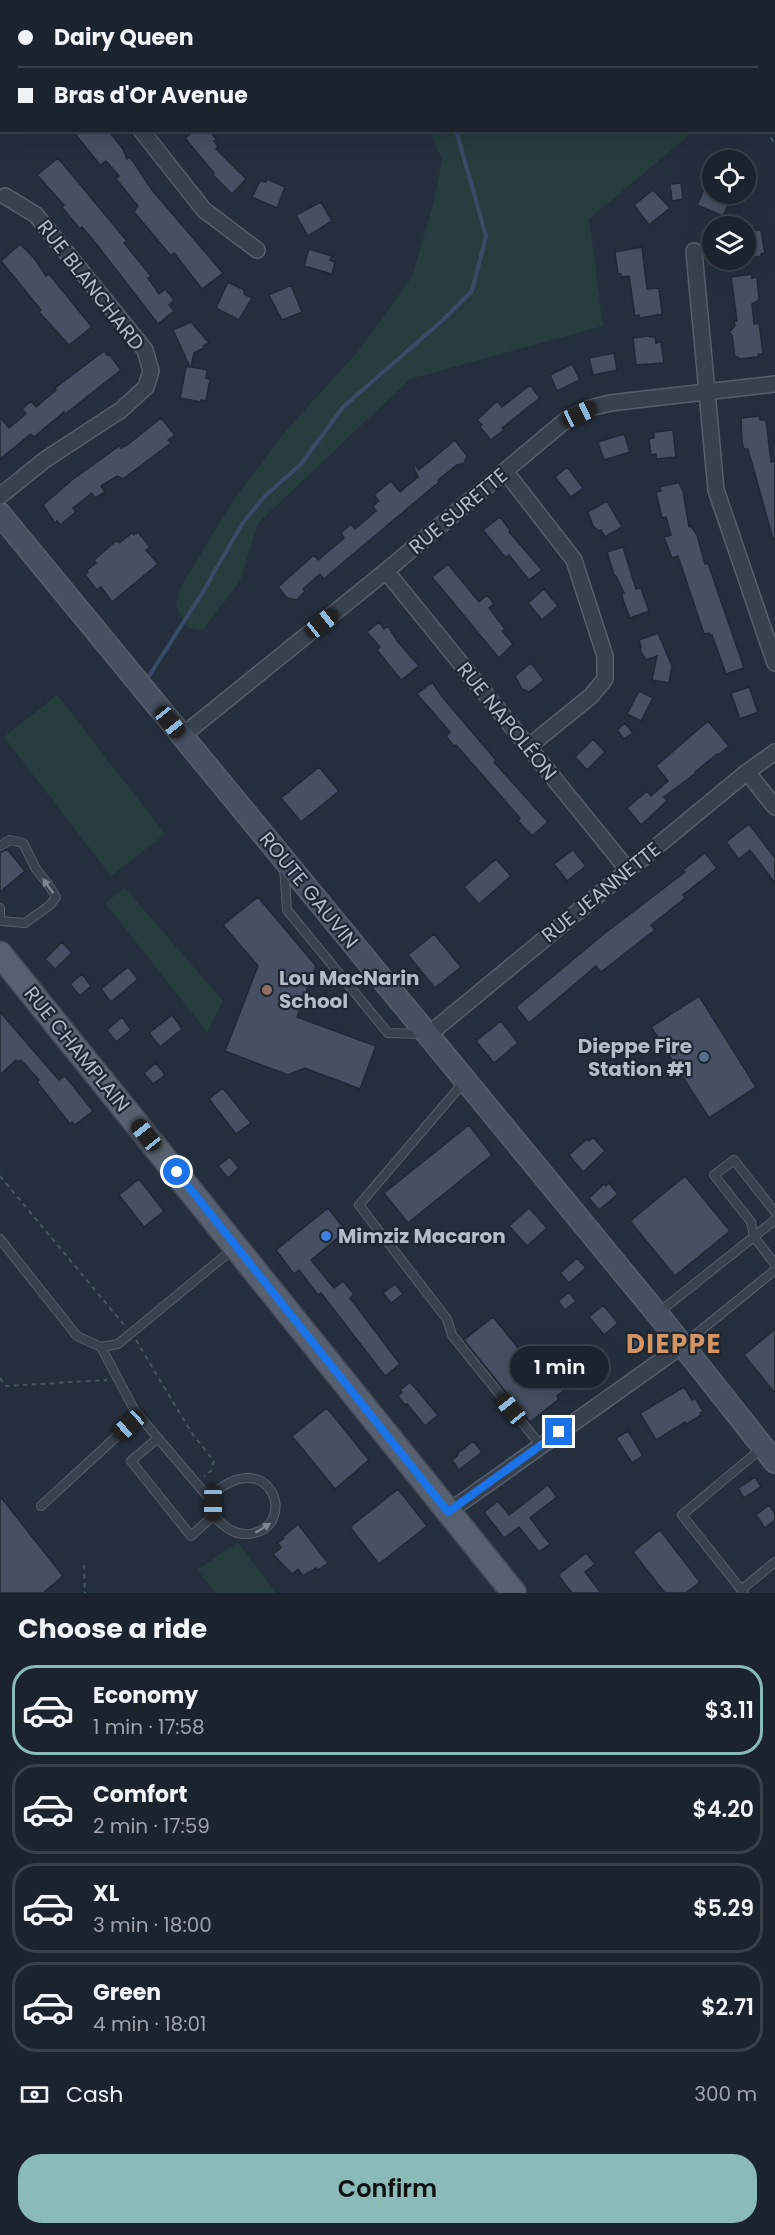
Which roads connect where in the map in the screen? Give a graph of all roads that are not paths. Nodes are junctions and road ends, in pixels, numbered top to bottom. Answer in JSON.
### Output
{"nodes":[{"id":1,"x":143,"y":132,"type":"edge"},
{"id":2,"x":5,"y":196,"type":"dead end"},
{"id":3,"x":257,"y":250,"type":"dead end"},
{"id":4,"x":694,"y":251,"type":"dead end"},
{"id":5,"x":775,"y":384,"type":"edge"},
{"id":6,"x":706,"y":392,"type":"junction"},
{"id":7,"x":505,"y":471,"type":"junction"},
{"id":8,"x":0,"y":496,"type":"edge"},
{"id":9,"x":0,"y":514,"type":"edge"},
{"id":10,"x":387,"y":572,"type":"junction"},
{"id":11,"x":775,"y":663,"type":"edge"},
{"id":12,"x":182,"y":736,"type":"junction"},
{"id":13,"x":528,"y":747,"type":"junction"},
{"id":14,"x":775,"y":752,"type":"edge"},
{"id":15,"x":747,"y":772,"type":"junction"},
{"id":16,"x":775,"y":807,"type":"edge"},
{"id":17,"x":0,"y":846,"type":"edge"},
{"id":18,"x":283,"y":859,"type":"junction"},
{"id":19,"x":628,"y":870,"type":"junction"},
{"id":20,"x":0,"y":908,"type":"edge"},
{"id":21,"x":0,"y":919,"type":"edge"},
{"id":22,"x":0,"y":954,"type":"edge"},
{"id":23,"x":428,"y":1035,"type":"junction"},
{"id":24,"x":465,"y":1081,"type":"junction"},
{"id":25,"x":775,"y":1212,"type":"edge"},
{"id":26,"x":775,"y":1220,"type":"edge"},
{"id":27,"x":754,"y":1237,"type":"junction"},
{"id":28,"x":0,"y":1239,"type":"edge"},
{"id":29,"x":237,"y":1246,"type":"junction"},
{"id":30,"x":775,"y":1264,"type":"edge"},
{"id":31,"x":775,"y":1270,"type":"edge"},
{"id":32,"x":657,"y":1314,"type":"junction"},
{"id":33,"x":683,"y":1345,"type":"junction"},
{"id":34,"x":101,"y":1347,"type":"junction"},
{"id":35,"x":135,"y":1411,"type":"junction"},
{"id":36,"x":158,"y":1438,"type":"junction"},
{"id":37,"x":541,"y":1446,"type":"junction"},
{"id":38,"x":769,"y":1455,"type":"edge"},
{"id":39,"x":209,"y":1497,"type":"junction"},
{"id":40,"x":41,"y":1506,"type":"dead end"},
{"id":41,"x":448,"y":1512,"type":"junction"},
{"id":42,"x":213,"y":1516,"type":"junction"},
{"id":43,"x":775,"y":1562,"type":"edge"},
{"id":44,"x":742,"y":1591,"type":"edge"},
{"id":45,"x":514,"y":1593,"type":"edge"}],
"edges":[{"from":1,"to":3,"type":"street"},
{"from":2,"to":8,"type":"street","name":"RUE BLANCHARD"},
{"from":4,"to":6,"type":"street"},
{"from":5,"to":6,"type":"street","name":"RUE SURETTE"},
{"from":6,"to":7,"type":"street","name":"RUE SURETTE"},
{"from":6,"to":11,"type":"street"},
{"from":7,"to":10,"type":"street","name":"RUE SURETTE"},
{"from":7,"to":13,"type":"street"},
{"from":9,"to":12,"type":"street","name":"ROUTE GAUVIN"},
{"from":10,"to":12,"type":"street","name":"RUE SURETTE"},
{"from":10,"to":13,"type":"street","name":"RUE NAPOLÉON"},
{"from":12,"to":18,"type":"street","name":"ROUTE GAUVIN"},
{"from":13,"to":19,"type":"street","name":"RUE NAPOLÉON"},
{"from":14,"to":15,"type":"street","name":"RUE JEANNETTE"},
{"from":15,"to":16,"type":"street"},
{"from":15,"to":19,"type":"street","name":"RUE JEANNETTE"},
{"from":21,"to":17,"type":"lane","one_way":true},
{"from":18,"to":23,"type":"street","name":"ROUTE GAUVIN"},
{"from":18,"to":23,"type":"lane"},
{"from":19,"to":23,"type":"street","name":"RUE JEANNETTE"},
{"from":20,"to":21,"type":"lane"},
{"from":22,"to":29,"type":"main road","name":"RUE CHAMPLAIN"},
{"from":23,"to":24,"type":"street","name":"ROUTE GAUVIN"},
{"from":24,"to":32,"type":"street","name":"ROUTE GAUVIN"},
{"from":24,"to":37,"type":"lane"},
{"from":25,"to":27,"type":"lane"},
{"from":26,"to":27,"type":"lane"},
{"from":27,"to":30,"type":"lane"},
{"from":27,"to":32,"type":"lane"},
{"from":28,"to":34,"type":"lane"},
{"from":29,"to":34,"type":"lane"},
{"from":29,"to":41,"type":"main road","name":"RUE CHAMPLAIN"},
{"from":31,"to":33,"type":"lane"},
{"from":32,"to":33,"type":"street","name":"ROUTE GAUVIN"},
{"from":33,"to":37,"type":"street"},
{"from":33,"to":38,"type":"street","name":"ROUTE GAUVIN"},
{"from":34,"to":35,"type":"lane"},
{"from":35,"to":36,"type":"lane"},
{"from":35,"to":40,"type":"lane"},
{"from":36,"to":39,"type":"lane"},
{"from":36,"to":42,"type":"lane"},
{"from":37,"to":41,"type":"street"},
{"from":38,"to":44,"type":"lane"},
{"from":39,"to":42,"type":"lane"},
{"from":42,"to":39,"type":"lane","one_way":true},
{"from":41,"to":45,"type":"main road","name":"RUE CHAMPLAIN"},
{"from":43,"to":44,"type":"lane"}]}
